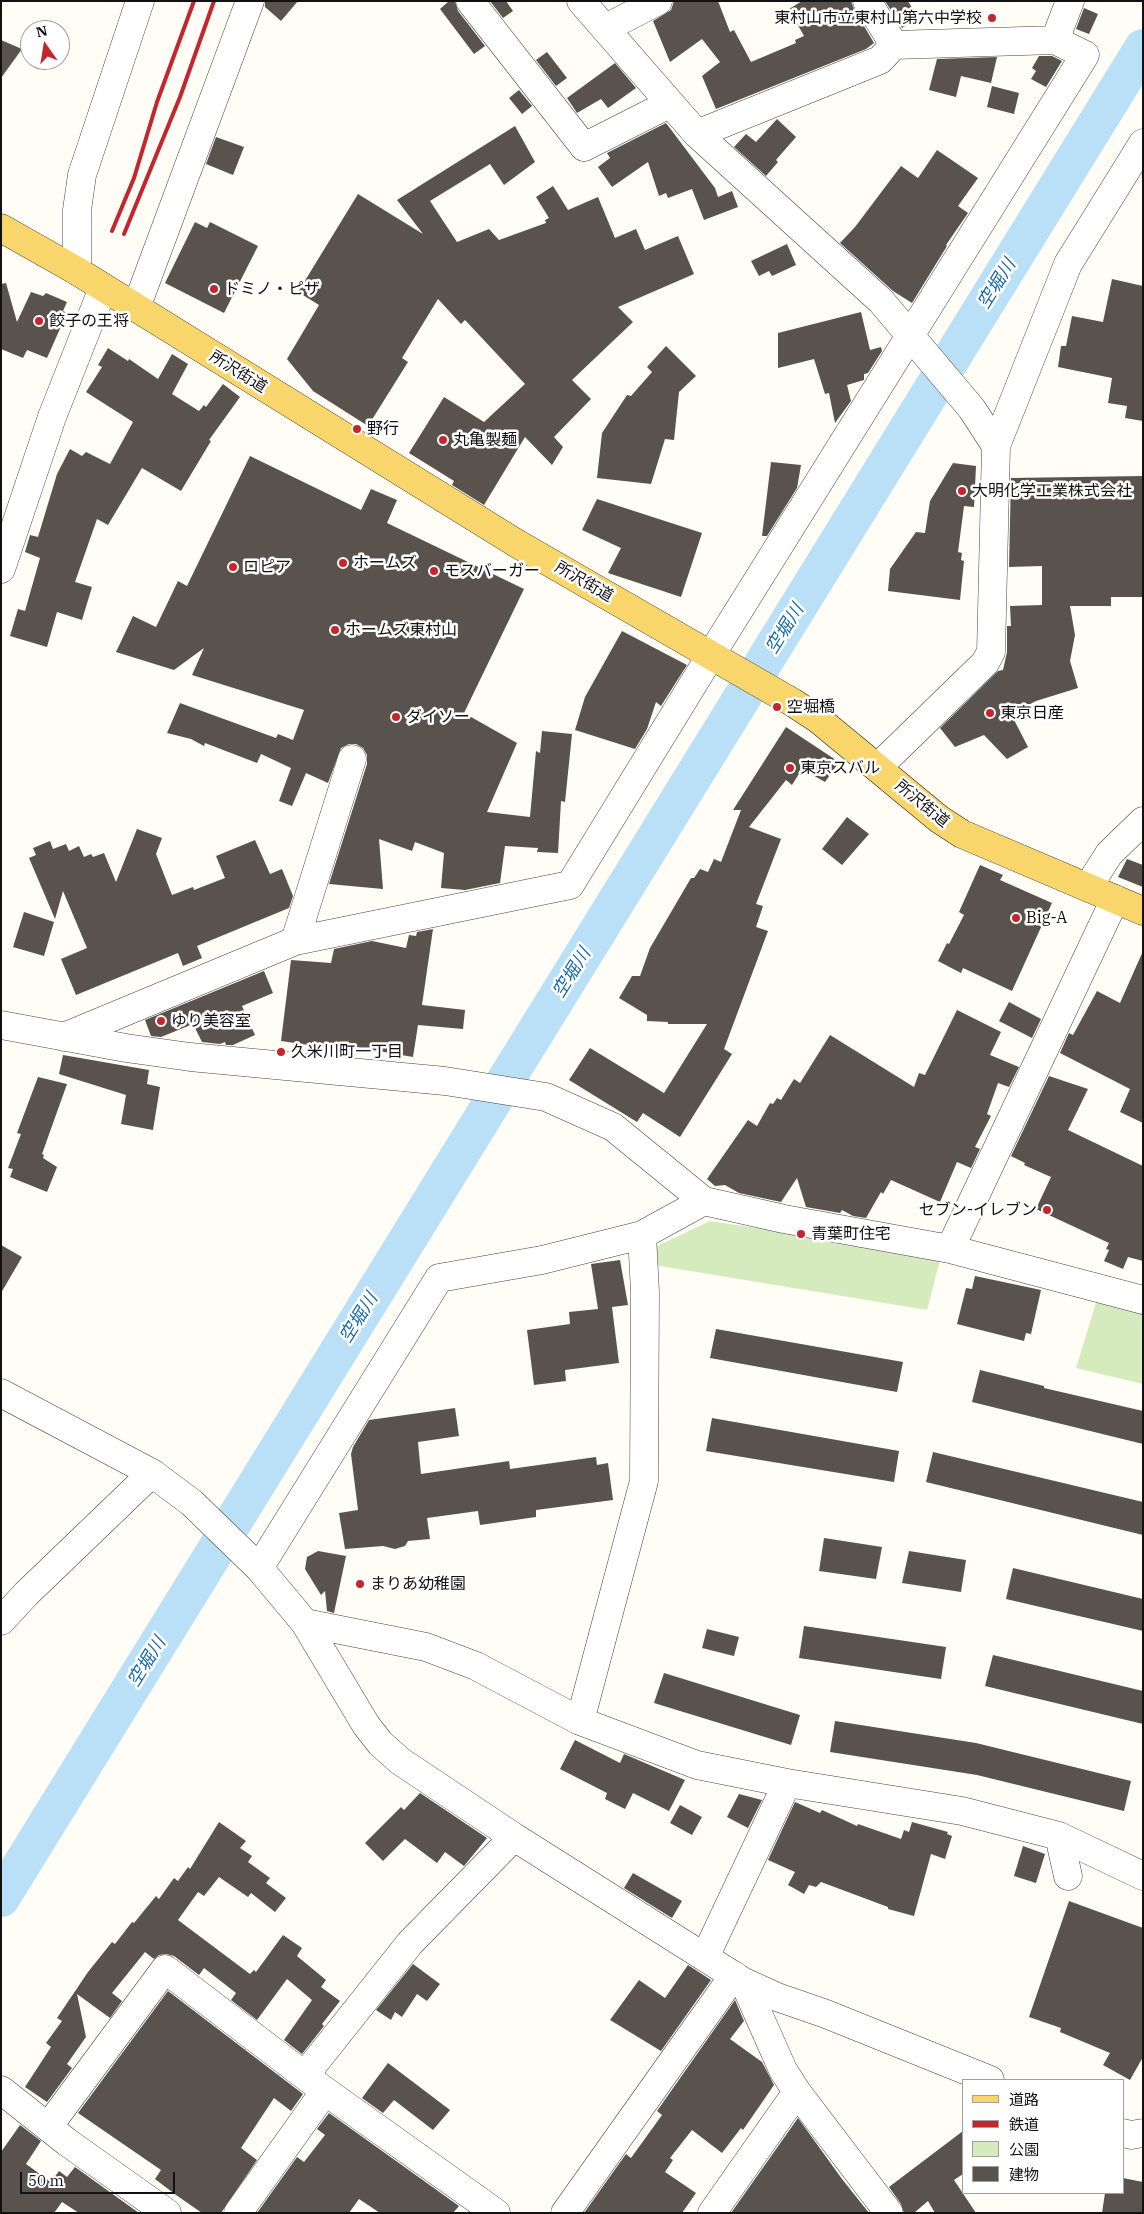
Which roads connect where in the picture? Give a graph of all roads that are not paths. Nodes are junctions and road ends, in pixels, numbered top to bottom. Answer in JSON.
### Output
{"nodes":[{"id":1,"x":140,"y":1,"type":"edge"},
{"id":2,"x":250,"y":1,"type":"edge"},
{"id":3,"x":470,"y":1,"type":"edge"},
{"id":4,"x":581,"y":1,"type":"edge"},
{"id":5,"x":658,"y":1,"type":"edge"},
{"id":6,"x":867,"y":1,"type":"edge"},
{"id":7,"x":1070,"y":1,"type":"edge"},
{"id":8,"x":606,"y":28,"type":"junction"},
{"id":9,"x":1054,"y":40,"type":"junction"},
{"id":10,"x":894,"y":45,"type":"junction"},
{"id":11,"x":669,"y":104,"type":"junction"},
{"id":12,"x":698,"y":134,"type":"junction"},
{"id":13,"x":1143,"y":143,"type":"edge"},
{"id":14,"x":1,"y":228,"type":"edge"},
{"id":15,"x":77,"y":271,"type":"junction"},
{"id":16,"x":103,"y":288,"type":"junction"},
{"id":17,"x":136,"y":308,"type":"junction"},
{"id":18,"x":911,"y":334,"type":"junction"},
{"id":19,"x":996,"y":446,"type":"junction"},
{"id":20,"x":1,"y":570,"type":"edge"},
{"id":21,"x":715,"y":657,"type":"junction"},
{"id":22,"x":352,"y":759,"type":"dead end"},
{"id":23,"x":878,"y":768,"type":"junction"},
{"id":24,"x":1143,"y":821,"type":"edge"},
{"id":25,"x":1088,"y":887,"type":"junction"},
{"id":26,"x":1115,"y":899,"type":"junction"},
{"id":27,"x":1143,"y":911,"type":"edge"},
{"id":28,"x":294,"y":941,"type":"junction"},
{"id":29,"x":1,"y":1025,"type":"edge"},
{"id":30,"x":64,"y":1037,"type":"junction"},
{"id":31,"x":704,"y":1201,"type":"junction"},
{"id":32,"x":642,"y":1235,"type":"junction"},
{"id":33,"x":950,"y":1249,"type":"junction"},
{"id":34,"x":1143,"y":1300,"type":"edge"},
{"id":35,"x":1,"y":1393,"type":"edge"},
{"id":36,"x":152,"y":1474,"type":"junction"},
{"id":37,"x":257,"y":1566,"type":"junction"},
{"id":38,"x":1,"y":1621,"type":"edge"},
{"id":39,"x":305,"y":1623,"type":"junction"},
{"id":40,"x":580,"y":1722,"type":"junction"},
{"id":41,"x":787,"y":1783,"type":"junction"},
{"id":42,"x":514,"y":1836,"type":"junction"},
{"id":43,"x":1059,"y":1836,"type":"junction"},
{"id":44,"x":1068,"y":1876,"type":"dead end"},
{"id":45,"x":1143,"y":1876,"type":"edge"},
{"id":46,"x":705,"y":1957,"type":"junction"},
{"id":47,"x":739,"y":1978,"type":"junction"},
{"id":48,"x":988,"y":2079,"type":"edge"},
{"id":49,"x":315,"y":2083,"type":"junction"},
{"id":50,"x":1,"y":2090,"type":"edge"},
{"id":51,"x":797,"y":2092,"type":"junction"},
{"id":52,"x":48,"y":2127,"type":"junction"},
{"id":53,"x":1124,"y":2133,"type":"edge"},
{"id":54,"x":1143,"y":2133,"type":"edge"},
{"id":55,"x":485,"y":2210,"type":"edge"},
{"id":56,"x":167,"y":2213,"type":"edge"},
{"id":57,"x":238,"y":2213,"type":"edge"},
{"id":58,"x":565,"y":2213,"type":"edge"},
{"id":59,"x":712,"y":2213,"type":"edge"},
{"id":60,"x":889,"y":2213,"type":"edge"}],
"edges":[{"from":1,"to":15,"type":"street"},
{"from":2,"to":17,"type":"street"},
{"from":3,"to":11,"type":"street"},
{"from":4,"to":8,"type":"street"},
{"from":5,"to":8,"type":"street"},
{"from":6,"to":10,"type":"street"},
{"from":7,"to":9,"type":"street"},
{"from":8,"to":11,"type":"street"},
{"from":9,"to":10,"type":"street"},
{"from":9,"to":18,"type":"street"},
{"from":10,"to":12,"type":"street"},
{"from":11,"to":12,"type":"street"},
{"from":12,"to":18,"type":"street"},
{"from":13,"to":19,"type":"street"},
{"from":14,"to":15,"type":"main road","name":"所沢街道"},
{"from":15,"to":16,"type":"main road","name":"所沢街道"},
{"from":16,"to":17,"type":"main road","name":"所沢街道"},
{"from":16,"to":20,"type":"street"},
{"from":17,"to":21,"type":"main road","name":"所沢街道"},
{"from":18,"to":19,"type":"street"},
{"from":18,"to":21,"type":"street"},
{"from":19,"to":23,"type":"street"},
{"from":21,"to":23,"type":"main road","name":"所沢街道"},
{"from":21,"to":28,"type":"street"},
{"from":22,"to":28,"type":"street"},
{"from":23,"to":25,"type":"main road","name":"所沢街道"},
{"from":24,"to":25,"type":"street"},
{"from":25,"to":26,"type":"main road","name":"所沢街道"},
{"from":26,"to":27,"type":"main road","name":"所沢街道"},
{"from":26,"to":33,"type":"street"},
{"from":28,"to":30,"type":"street"},
{"from":29,"to":30,"type":"street"},
{"from":30,"to":31,"type":"street"},
{"from":31,"to":32,"type":"street"},
{"from":31,"to":33,"type":"street"},
{"from":32,"to":37,"type":"street"},
{"from":32,"to":40,"type":"street"},
{"from":33,"to":34,"type":"street"},
{"from":35,"to":36,"type":"street"},
{"from":36,"to":37,"type":"street"},
{"from":36,"to":38,"type":"street"},
{"from":37,"to":39,"type":"street"},
{"from":39,"to":40,"type":"street"},
{"from":39,"to":42,"type":"street"},
{"from":40,"to":41,"type":"street"},
{"from":41,"to":43,"type":"street"},
{"from":41,"to":46,"type":"street"},
{"from":42,"to":46,"type":"street"},
{"from":42,"to":49,"type":"street"},
{"from":43,"to":44,"type":"street"},
{"from":43,"to":45,"type":"street"},
{"from":46,"to":47,"type":"street"},
{"from":47,"to":48,"type":"street"},
{"from":47,"to":51,"type":"street"},
{"from":47,"to":58,"type":"street"},
{"from":49,"to":52,"type":"street"},
{"from":49,"to":55,"type":"street"},
{"from":49,"to":57,"type":"street"},
{"from":50,"to":52,"type":"street"},
{"from":51,"to":59,"type":"street"},
{"from":51,"to":60,"type":"street"},
{"from":52,"to":56,"type":"street"},
{"from":53,"to":54,"type":"street"}]}
